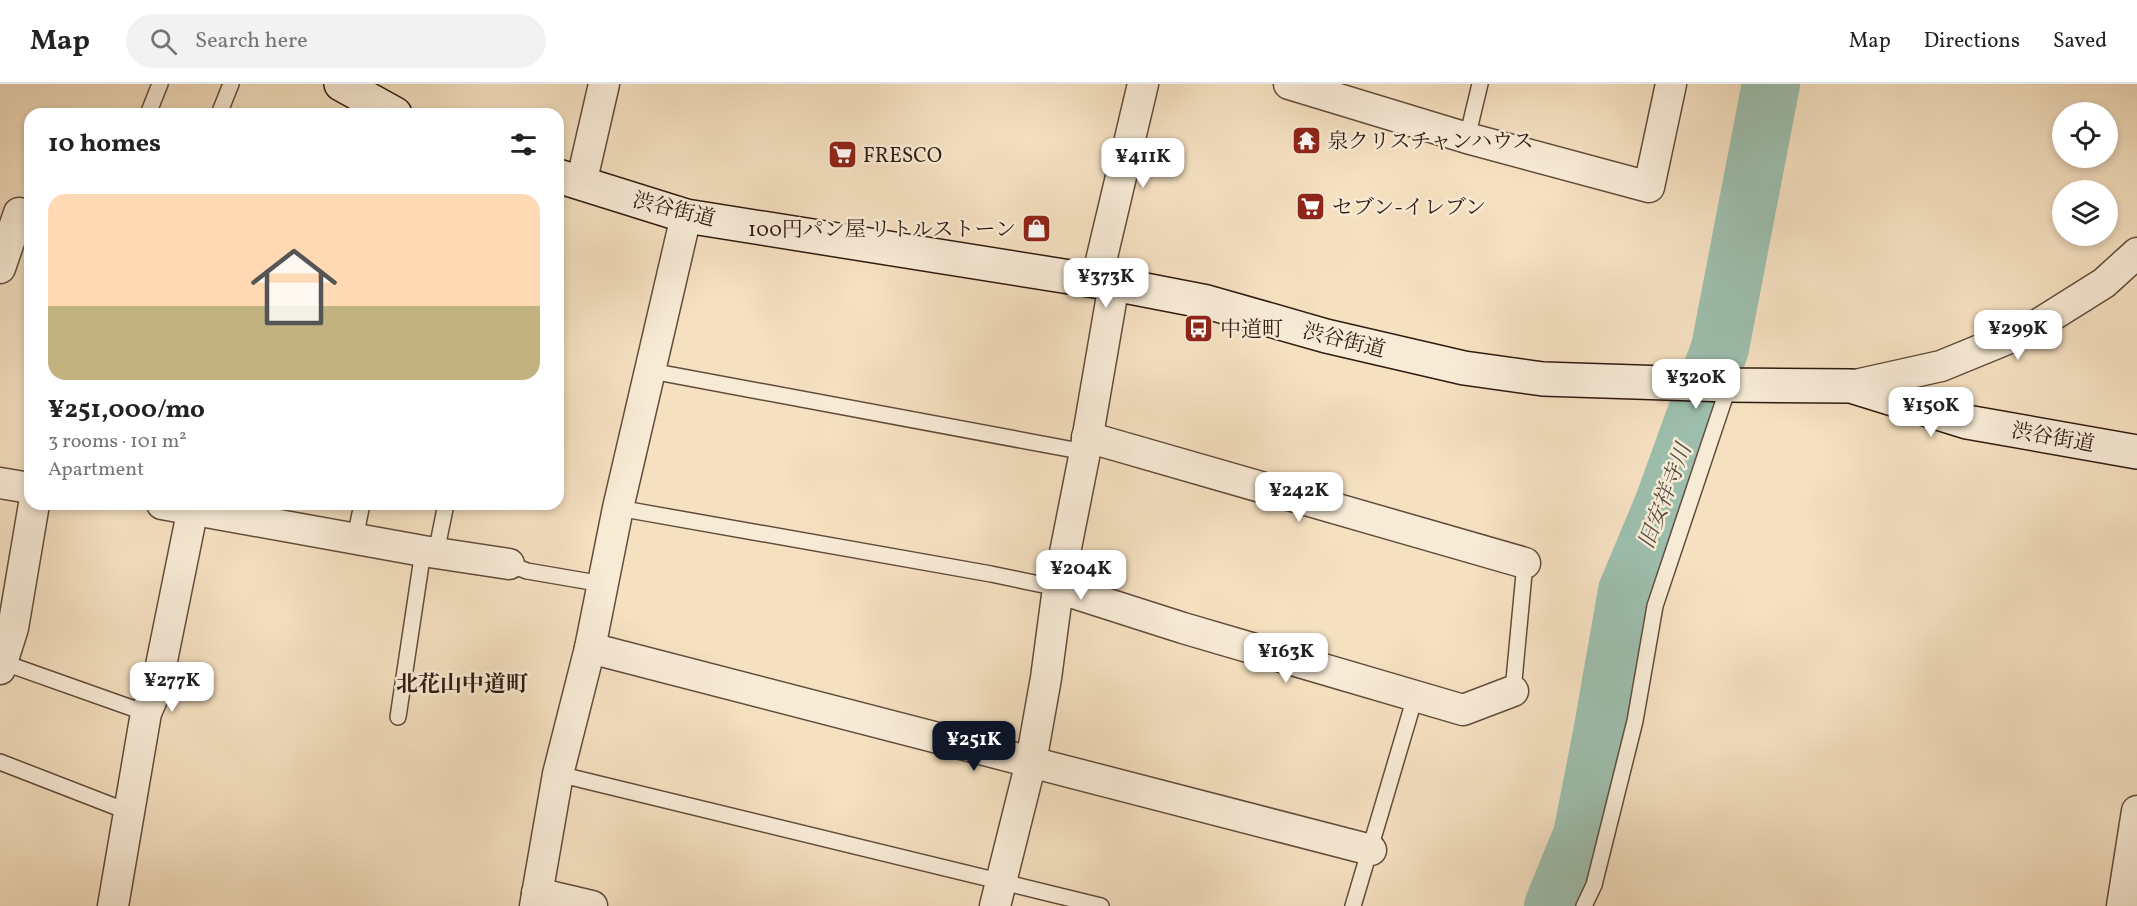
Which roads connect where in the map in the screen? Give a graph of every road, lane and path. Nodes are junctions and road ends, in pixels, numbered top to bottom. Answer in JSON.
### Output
{"nodes":[{"id":1,"x":160,"y":84,"type":"edge"},
{"id":2,"x":231,"y":84,"type":"edge"},
{"id":3,"x":341,"y":84,"type":"edge"},
{"id":4,"x":604,"y":84,"type":"edge"},
{"id":5,"x":1143,"y":84,"type":"edge"},
{"id":6,"x":1289,"y":84,"type":"edge"},
{"id":7,"x":1480,"y":84,"type":"edge"},
{"id":8,"x":1671,"y":84,"type":"edge"},
{"id":9,"x":150,"y":108,"type":"edge"},
{"id":10,"x":221,"y":108,"type":"edge"},
{"id":11,"x":384,"y":108,"type":"edge"},
{"id":12,"x":1467,"y":138,"type":"junction"},
{"id":13,"x":570,"y":180,"type":"edge"},
{"id":14,"x":16,"y":213,"type":"edge"},
{"id":15,"x":686,"y":216,"type":"junction"},
{"id":16,"x":2136,"y":254,"type":"edge"},
{"id":17,"x":0,"y":268,"type":"edge"},
{"id":18,"x":1105,"y":283,"type":"junction"},
{"id":19,"x":651,"y":371,"type":"junction"},
{"id":20,"x":1729,"y":386,"type":"junction"},
{"id":21,"x":1851,"y":386,"type":"junction"},
{"id":22,"x":1086,"y":445,"type":"junction"},
{"id":23,"x":2137,"y":452,"type":"edge"},
{"id":24,"x":0,"y":483,"type":"edge"},
{"id":25,"x":24,"y":487,"type":"edge"},
{"id":26,"x":618,"y":508,"type":"junction"},
{"id":27,"x":33,"y":510,"type":"edge"},
{"id":28,"x":178,"y":510,"type":"edge"},
{"id":29,"x":200,"y":510,"type":"edge"},
{"id":30,"x":361,"y":510,"type":"edge"},
{"id":31,"x":444,"y":510,"type":"edge"},
{"id":32,"x":355,"y":538,"type":"junction"},
{"id":33,"x":430,"y":552,"type":"junction"},
{"id":34,"x":1525,"y":563,"type":"joint"},
{"id":35,"x":509,"y":564,"type":"joint"},
{"id":36,"x":603,"y":584,"type":"junction"},
{"id":37,"x":1059,"y":588,"type":"junction"},
{"id":38,"x":590,"y":648,"type":"junction"},
{"id":39,"x":1,"y":665,"type":"edge"},
{"id":40,"x":1513,"y":691,"type":"joint"},
{"id":41,"x":1415,"y":698,"type":"junction"},
{"id":42,"x":146,"y":713,"type":"junction"},
{"id":43,"x":398,"y":717,"type":"dead end"},
{"id":44,"x":0,"y":762,"type":"edge"},
{"id":45,"x":1031,"y":762,"type":"junction"},
{"id":46,"x":558,"y":774,"type":"junction"},
{"id":47,"x":2137,"y":811,"type":"edge"},
{"id":48,"x":129,"y":812,"type":"junction"},
{"id":49,"x":1371,"y":850,"type":"junction"},
{"id":50,"x":998,"y":894,"type":"edge"},
{"id":51,"x":536,"y":899,"type":"edge"},
{"id":52,"x":113,"y":906,"type":"edge"},
{"id":53,"x":592,"y":906,"type":"edge"},
{"id":54,"x":1101,"y":906,"type":"edge"},
{"id":55,"x":1353,"y":906,"type":"edge"},
{"id":56,"x":1584,"y":906,"type":"edge"},
{"id":57,"x":2121,"y":906,"type":"edge"}],
"edges":[{"from":1,"to":9,"type":"lane"},
{"from":2,"to":10,"type":"lane"},
{"from":3,"to":11,"type":"main road"},
{"from":4,"to":13,"type":"street"},
{"from":5,"to":18,"type":"street"},
{"from":6,"to":12,"type":"street"},
{"from":7,"to":12,"type":"lane"},
{"from":8,"to":12,"type":"street"},
{"from":13,"to":15,"type":"main road","name":"渋谷街道"},
{"from":14,"to":17,"type":"street"},
{"from":15,"to":18,"type":"main road","name":"渋谷街道"},
{"from":15,"to":19,"type":"street"},
{"from":16,"to":21,"type":"street"},
{"from":18,"to":20,"type":"main road","name":"渋谷街道"},
{"from":18,"to":22,"type":"street"},
{"from":19,"to":22,"type":"lane"},
{"from":19,"to":26,"type":"street"},
{"from":20,"to":21,"type":"main road","name":"渋谷街道"},
{"from":20,"to":56,"type":"lane"},
{"from":21,"to":23,"type":"main road","name":"渋谷街道"},
{"from":22,"to":34,"type":"street"},
{"from":22,"to":37,"type":"street"},
{"from":24,"to":25,"type":"street"},
{"from":26,"to":36,"type":"street"},
{"from":26,"to":37,"type":"lane"},
{"from":27,"to":39,"type":"street"},
{"from":28,"to":42,"type":"street"},
{"from":29,"to":32,"type":"street"},
{"from":30,"to":32,"type":"lane"},
{"from":31,"to":33,"type":"lane"},
{"from":32,"to":33,"type":"street"},
{"from":33,"to":35,"type":"street"},
{"from":33,"to":43,"type":"lane"},
{"from":34,"to":40,"type":"lane"},
{"from":35,"to":36,"type":"lane"},
{"from":36,"to":38,"type":"street"},
{"from":37,"to":41,"type":"street"},
{"from":37,"to":45,"type":"street"},
{"from":38,"to":45,"type":"street"},
{"from":38,"to":46,"type":"street"},
{"from":39,"to":42,"type":"lane"},
{"from":40,"to":41,"type":"street"},
{"from":41,"to":49,"type":"lane"},
{"from":42,"to":48,"type":"street"},
{"from":44,"to":48,"type":"lane"},
{"from":45,"to":49,"type":"street"},
{"from":45,"to":50,"type":"street"},
{"from":46,"to":50,"type":"lane"},
{"from":46,"to":51,"type":"street"},
{"from":47,"to":57,"type":"street"},
{"from":48,"to":52,"type":"street"},
{"from":49,"to":55,"type":"lane"},
{"from":50,"to":54,"type":"lane"},
{"from":51,"to":53,"type":"street"}]}
